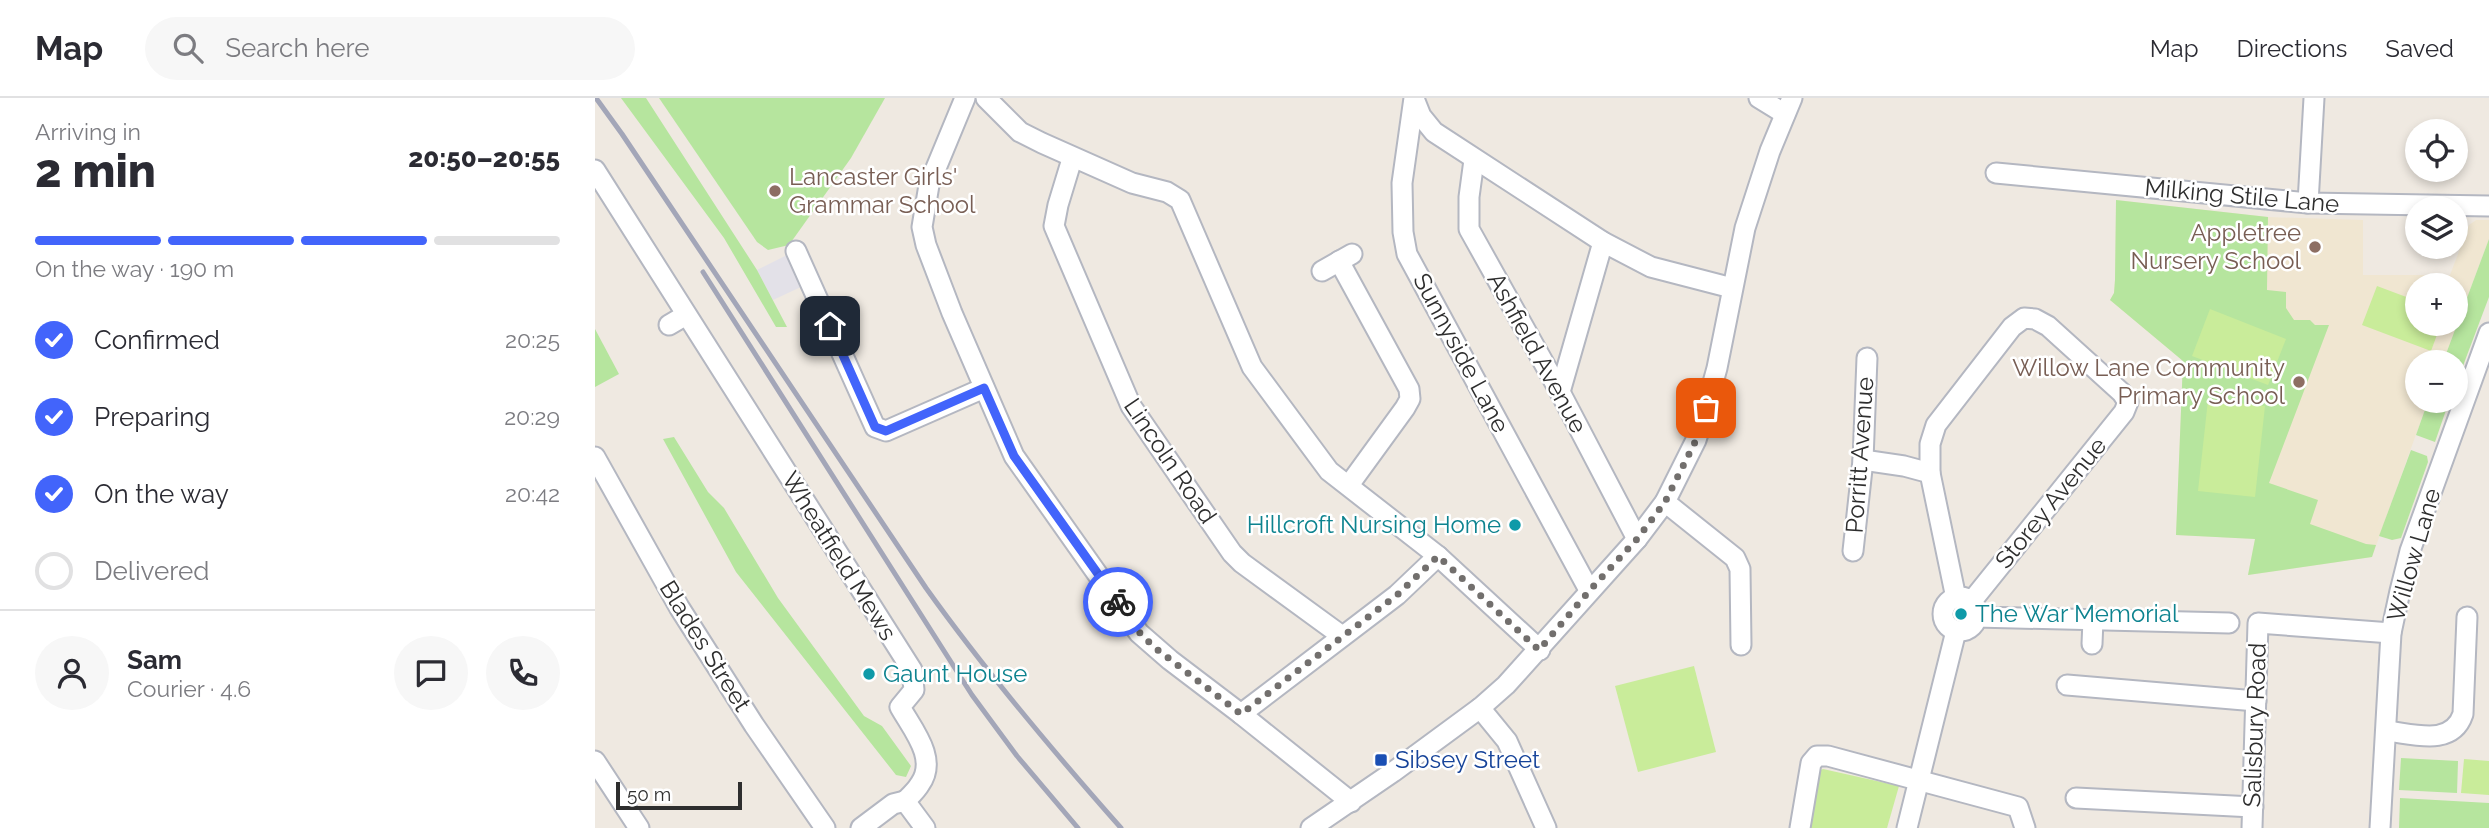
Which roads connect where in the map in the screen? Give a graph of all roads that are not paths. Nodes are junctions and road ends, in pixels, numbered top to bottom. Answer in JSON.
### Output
{"nodes":[{"id":1,"x":965,"y":98,"type":"edge"},
{"id":2,"x":986,"y":98,"type":"edge"},
{"id":3,"x":1759,"y":98,"type":"edge"},
{"id":4,"x":2314,"y":98,"type":"edge"},
{"id":5,"x":1414,"y":99,"type":"edge"},
{"id":6,"x":1789,"y":106,"type":"edge"},
{"id":7,"x":1072,"y":159,"type":"junction"},
{"id":8,"x":1474,"y":160,"type":"junction"},
{"id":9,"x":595,"y":170,"type":"edge"},
{"id":10,"x":1996,"y":173,"type":"dead end"},
{"id":11,"x":2308,"y":204,"type":"junction"},
{"id":12,"x":2489,"y":206,"type":"edge"},
{"id":13,"x":1603,"y":242,"type":"junction"},
{"id":14,"x":796,"y":251,"type":"dead end"},
{"id":15,"x":1338,"y":262,"type":"dead end"},
{"id":16,"x":1731,"y":288,"type":"junction"},
{"id":17,"x":2489,"y":333,"type":"edge"},
{"id":18,"x":1867,"y":358,"type":"dead end"},
{"id":19,"x":2483,"y":371,"type":"edge"},
{"id":20,"x":984,"y":388,"type":"junction"},
{"id":21,"x":1560,"y":392,"type":"junction"},
{"id":22,"x":595,"y":457,"type":"edge"},
{"id":23,"x":1863,"y":460,"type":"junction"},
{"id":24,"x":1930,"y":473,"type":"junction"},
{"id":25,"x":1349,"y":485,"type":"junction"},
{"id":26,"x":1665,"y":502,"type":"junction"},
{"id":27,"x":1637,"y":539,"type":"junction"},
{"id":28,"x":1853,"y":551,"type":"dead end"},
{"id":29,"x":1438,"y":556,"type":"junction"},
{"id":30,"x":1590,"y":590,"type":"junction"},
{"id":31,"x":1968,"y":606,"type":"junction"},
{"id":32,"x":2467,"y":617,"type":"dead end"},
{"id":33,"x":2093,"y":620,"type":"junction"},
{"id":34,"x":2229,"y":623,"type":"dead end"},
{"id":35,"x":1955,"y":631,"type":"junction"},
{"id":36,"x":2391,"y":633,"type":"junction"},
{"id":37,"x":1342,"y":636,"type":"junction"},
{"id":38,"x":2092,"y":644,"type":"dead end"},
{"id":39,"x":1741,"y":645,"type":"dead end"},
{"id":40,"x":1539,"y":650,"type":"junction"},
{"id":41,"x":2067,"y":685,"type":"dead end"},
{"id":42,"x":2256,"y":701,"type":"junction"},
{"id":43,"x":1480,"y":708,"type":"junction"},
{"id":44,"x":1241,"y":714,"type":"junction"},
{"id":45,"x":2387,"y":731,"type":"junction"},
{"id":46,"x":595,"y":761,"type":"edge"},
{"id":47,"x":1918,"y":781,"type":"junction"},
{"id":48,"x":2077,"y":798,"type":"dead end"},
{"id":49,"x":905,"y":802,"type":"junction"},
{"id":50,"x":1351,"y":802,"type":"junction"},
{"id":51,"x":2253,"y":807,"type":"junction"},
{"id":52,"x":1539,"y":825,"type":"edge"},
{"id":53,"x":639,"y":828,"type":"edge"},
{"id":54,"x":825,"y":828,"type":"edge"},
{"id":55,"x":861,"y":828,"type":"edge"},
{"id":56,"x":925,"y":828,"type":"edge"},
{"id":57,"x":1311,"y":828,"type":"edge"},
{"id":58,"x":1800,"y":828,"type":"edge"},
{"id":59,"x":1907,"y":828,"type":"edge"},
{"id":60,"x":2025,"y":828,"type":"edge"},
{"id":61,"x":2252,"y":828,"type":"edge"},
{"id":62,"x":2380,"y":828,"type":"edge"}],
"edges":[{"from":1,"to":20,"type":"street"},
{"from":2,"to":7,"type":"street"},
{"from":3,"to":6,"type":"street"},
{"from":4,"to":11,"type":"street"},
{"from":5,"to":8,"type":"street"},
{"from":5,"to":30,"type":"street","name":"Sunnyside Lane"},
{"from":6,"to":16,"type":"street"},
{"from":7,"to":25,"type":"street"},
{"from":7,"to":37,"type":"street","name":"Lincoln Road"},
{"from":8,"to":13,"type":"street"},
{"from":8,"to":21,"type":"street","name":"Ashfield Avenue"},
{"from":9,"to":49,"type":"street","name":"Wheatfield Mews"},
{"from":10,"to":11,"type":"street","name":"Milking Stile Lane"},
{"from":11,"to":12,"type":"street","name":"Milking Stile Lane"},
{"from":13,"to":16,"type":"street"},
{"from":13,"to":21,"type":"street"},
{"from":14,"to":20,"type":"street"},
{"from":15,"to":25,"type":"street"},
{"from":16,"to":26,"type":"street"},
{"from":17,"to":19,"type":"street","name":"Willow Lane"},
{"from":18,"to":23,"type":"street","name":"Porritt Avenue"},
{"from":19,"to":36,"type":"street","name":"Willow Lane"},
{"from":20,"to":44,"type":"street"},
{"from":21,"to":27,"type":"street","name":"Ashfield Avenue"},
{"from":22,"to":54,"type":"street","name":"Blades Street"},
{"from":23,"to":24,"type":"street"},
{"from":23,"to":28,"type":"street","name":"Porritt Avenue"},
{"from":24,"to":31,"type":"street"},
{"from":24,"to":31,"type":"street","name":"Storey Avenue"},
{"from":25,"to":29,"type":"street"},
{"from":26,"to":27,"type":"street"},
{"from":26,"to":39,"type":"street"},
{"from":27,"to":30,"type":"street"},
{"from":29,"to":37,"type":"street"},
{"from":29,"to":40,"type":"street"},
{"from":30,"to":40,"type":"street"},
{"from":31,"to":33,"type":"street"},
{"from":31,"to":35,"type":"street"},
{"from":31,"to":35,"type":"street"},
{"from":32,"to":45,"type":"street"},
{"from":33,"to":34,"type":"street"},
{"from":33,"to":38,"type":"street"},
{"from":35,"to":47,"type":"street"},
{"from":36,"to":42,"type":"street","name":"Salisbury Road"},
{"from":36,"to":45,"type":"street","name":"Willow Lane"},
{"from":37,"to":44,"type":"street"},
{"from":40,"to":43,"type":"street"},
{"from":41,"to":42,"type":"street"},
{"from":42,"to":51,"type":"street","name":"Salisbury Road"},
{"from":43,"to":50,"type":"street"},
{"from":43,"to":52,"type":"street"},
{"from":44,"to":50,"type":"street"},
{"from":45,"to":62,"type":"street","name":"Willow Lane"},
{"from":46,"to":53,"type":"street"},
{"from":47,"to":58,"type":"street"},
{"from":47,"to":59,"type":"street"},
{"from":47,"to":60,"type":"street"},
{"from":48,"to":51,"type":"street"},
{"from":49,"to":55,"type":"street"},
{"from":49,"to":56,"type":"street"},
{"from":50,"to":57,"type":"street"},
{"from":51,"to":61,"type":"street","name":"Salisbury Road"}]}
